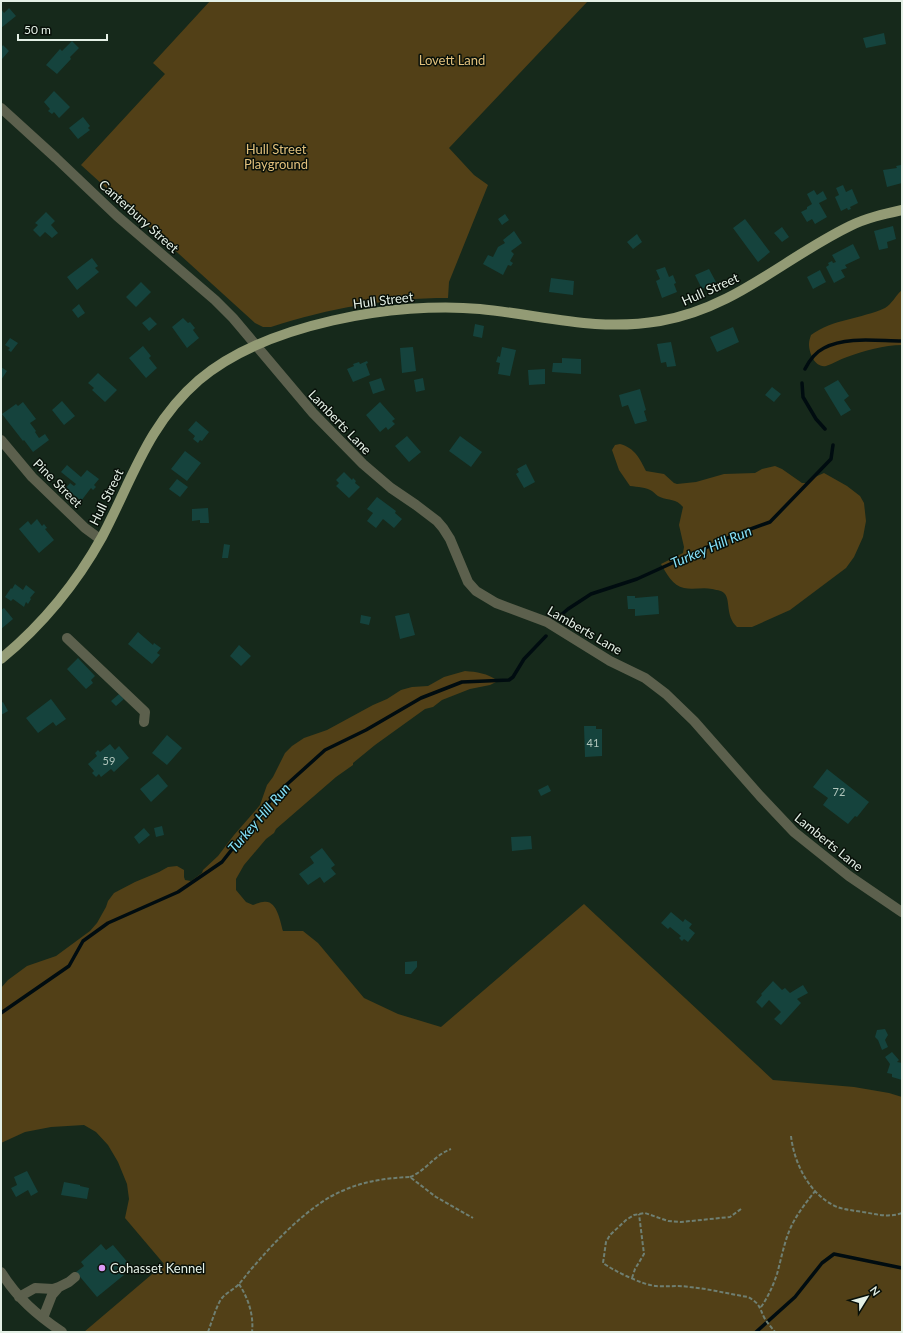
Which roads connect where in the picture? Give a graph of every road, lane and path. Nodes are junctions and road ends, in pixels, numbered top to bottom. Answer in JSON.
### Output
{"nodes":[{"id":1,"x":1,"y":108,"type":"edge"},
{"id":2,"x":902,"y":210,"type":"edge"},
{"id":3,"x":256,"y":346,"type":"junction"},
{"id":4,"x":1,"y":440,"type":"edge"},
{"id":5,"x":100,"y":539,"type":"junction"},
{"id":6,"x":67,"y":638,"type":"dead end"},
{"id":7,"x":1,"y":658,"type":"edge"},
{"id":8,"x":144,"y":722,"type":"dead end"},
{"id":9,"x":902,"y":912,"type":"edge"},
{"id":10,"x":792,"y":1136,"type":"dead end"},
{"id":11,"x":451,"y":1150,"type":"dead end"},
{"id":12,"x":410,"y":1178,"type":"junction"},
{"id":13,"x":816,"y":1190,"type":"junction"},
{"id":14,"x":741,"y":1209,"type":"dead end"},
{"id":15,"x":902,"y":1213,"type":"edge"},
{"id":16,"x":639,"y":1214,"type":"junction"},
{"id":17,"x":473,"y":1218,"type":"dead end"},
{"id":18,"x":1,"y":1272,"type":"edge"},
{"id":19,"x":75,"y":1276,"type":"dead end"},
{"id":20,"x":632,"y":1278,"type":"junction"},
{"id":21,"x":239,"y":1284,"type":"junction"},
{"id":22,"x":59,"y":1287,"type":"junction"},
{"id":23,"x":19,"y":1297,"type":"junction"},
{"id":24,"x":761,"y":1308,"type":"junction"},
{"id":25,"x":43,"y":1318,"type":"junction"},
{"id":26,"x":62,"y":1332,"type":"edge"},
{"id":27,"x":208,"y":1332,"type":"edge"},
{"id":28,"x":252,"y":1332,"type":"edge"},
{"id":29,"x":775,"y":1332,"type":"edge"}],
"edges":[{"from":1,"to":3,"type":"street","name":"Canterbury Street"},
{"from":2,"to":3,"type":"main road","name":"Hull Street"},
{"from":3,"to":5,"type":"main road","name":"Hull Street"},
{"from":3,"to":9,"type":"street","name":"Lamberts Lane"},
{"from":4,"to":5,"type":"street","name":"Pine Street"},
{"from":5,"to":7,"type":"main road","name":"Hull Street"},
{"from":6,"to":8,"type":"street"},
{"from":10,"to":13,"type":"path"},
{"from":11,"to":12,"type":"path"},
{"from":12,"to":17,"type":"path"},
{"from":12,"to":21,"type":"path"},
{"from":13,"to":15,"type":"path"},
{"from":13,"to":24,"type":"path"},
{"from":14,"to":16,"type":"path"},
{"from":16,"to":20,"type":"path"},
{"from":16,"to":20,"type":"path"},
{"from":18,"to":23,"type":"street"},
{"from":19,"to":22,"type":"street"},
{"from":20,"to":24,"type":"path"},
{"from":21,"to":27,"type":"path"},
{"from":21,"to":28,"type":"path"},
{"from":22,"to":23,"type":"street"},
{"from":22,"to":25,"type":"street"},
{"from":23,"to":25,"type":"street"},
{"from":24,"to":29,"type":"path"},
{"from":25,"to":26,"type":"street"}]}
